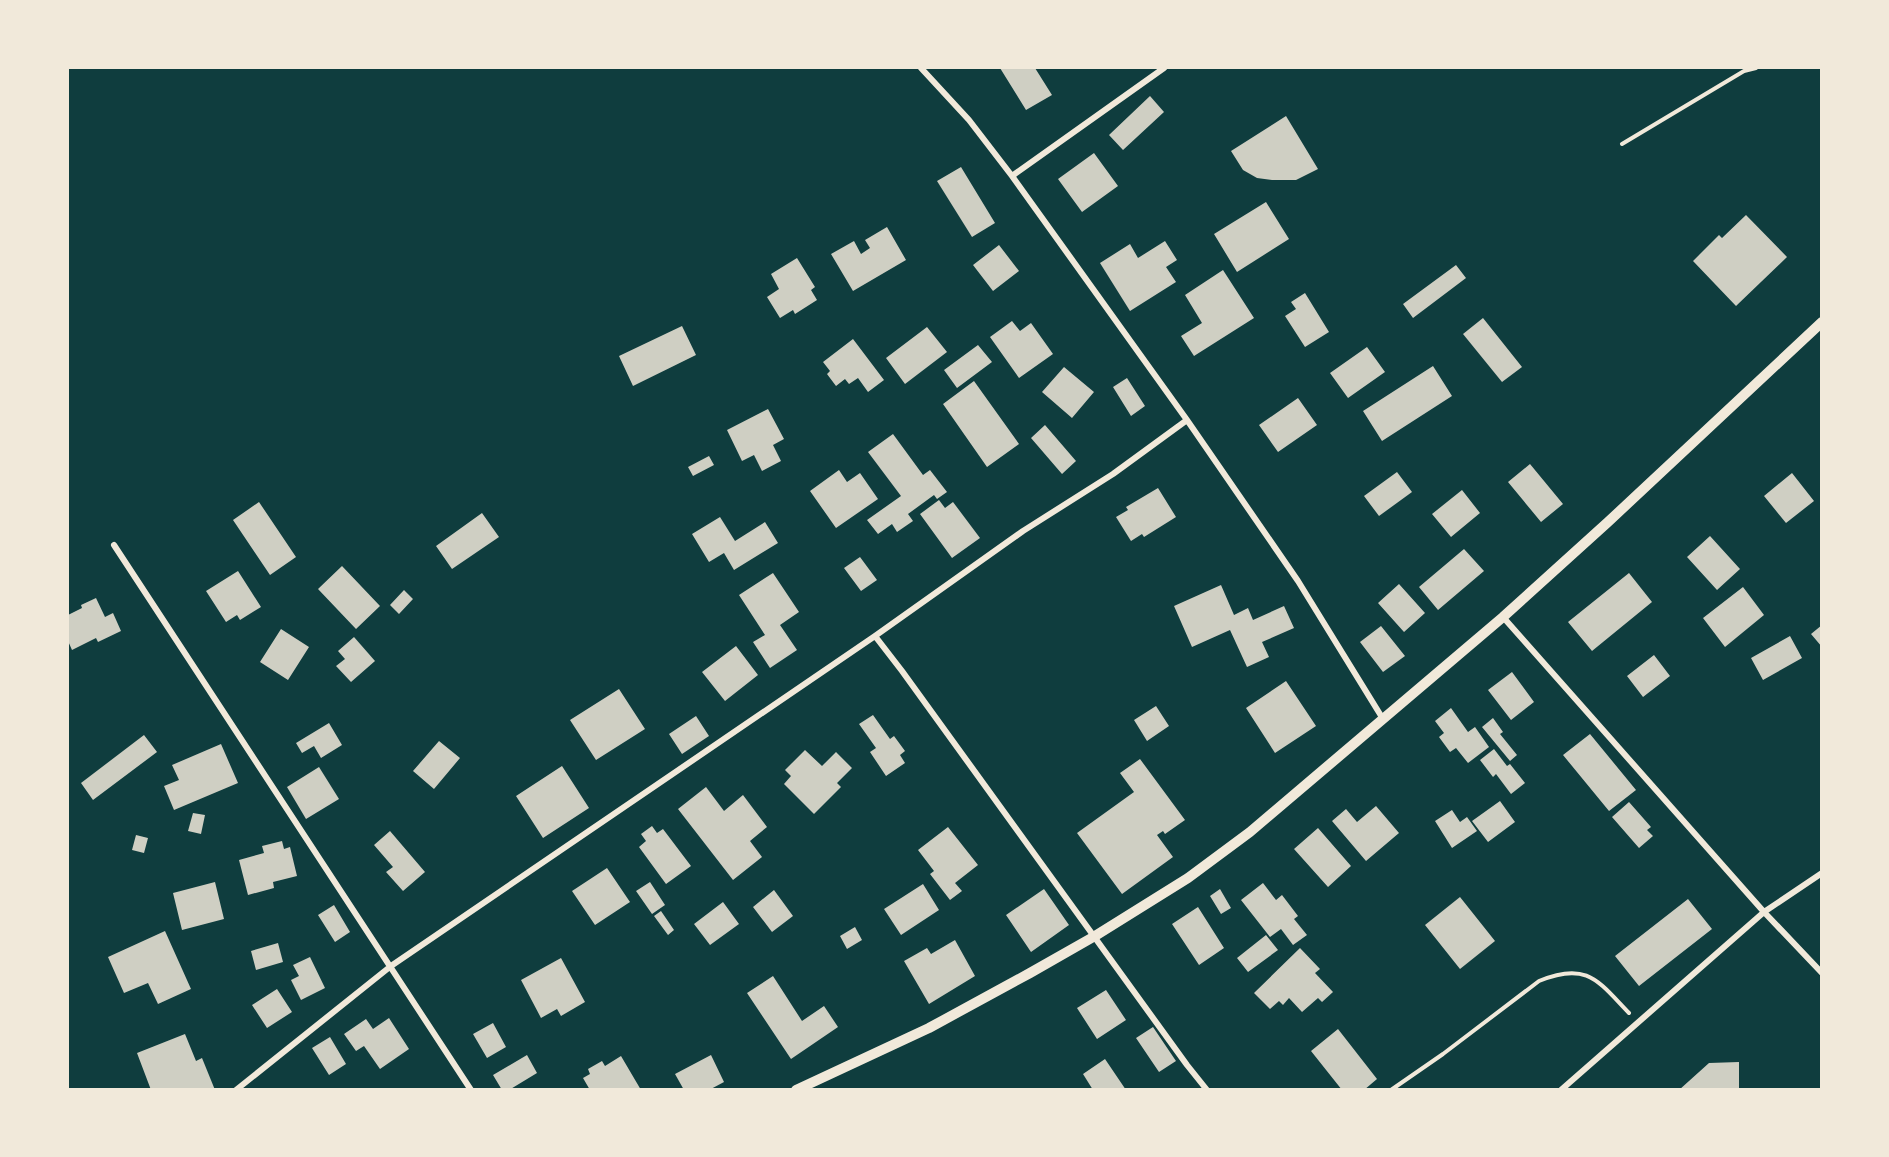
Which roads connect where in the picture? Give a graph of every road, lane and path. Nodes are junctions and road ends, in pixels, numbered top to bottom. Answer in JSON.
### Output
{"nodes":[{"id":1,"x":921,"y":68,"type":"edge"},
{"id":2,"x":1164,"y":68,"type":"edge"},
{"id":3,"x":1756,"y":68,"type":"edge"},
{"id":4,"x":1623,"y":144,"type":"dead end"},
{"id":5,"x":1012,"y":176,"type":"junction"},
{"id":6,"x":1821,"y":322,"type":"edge"},
{"id":7,"x":1187,"y":420,"type":"junction"},
{"id":8,"x":114,"y":545,"type":"dead end"},
{"id":9,"x":1503,"y":617,"type":"junction"},
{"id":10,"x":875,"y":636,"type":"junction"},
{"id":11,"x":1383,"y":719,"type":"junction"},
{"id":12,"x":1821,"y":873,"type":"edge"},
{"id":13,"x":1764,"y":912,"type":"junction"},
{"id":14,"x":1095,"y":936,"type":"junction"},
{"id":15,"x":392,"y":966,"type":"junction"},
{"id":16,"x":1821,"y":974,"type":"edge"},
{"id":17,"x":1638,"y":1023,"type":"junction"},
{"id":18,"x":236,"y":1089,"type":"edge"},
{"id":19,"x":471,"y":1089,"type":"edge"},
{"id":20,"x":796,"y":1089,"type":"edge"},
{"id":21,"x":1207,"y":1089,"type":"edge"},
{"id":22,"x":1391,"y":1089,"type":"edge"},
{"id":23,"x":1561,"y":1089,"type":"edge"}],
"edges":[{"from":1,"to":5,"type":"street"},
{"from":2,"to":5,"type":"street"},
{"from":3,"to":4,"type":"path"},
{"from":5,"to":7,"type":"street"},
{"from":6,"to":9,"type":"street"},
{"from":7,"to":10,"type":"street"},
{"from":7,"to":11,"type":"street"},
{"from":8,"to":15,"type":"street"},
{"from":9,"to":11,"type":"street"},
{"from":9,"to":13,"type":"street"},
{"from":10,"to":14,"type":"street"},
{"from":10,"to":15,"type":"street"},
{"from":11,"to":14,"type":"street"},
{"from":12,"to":13,"type":"street"},
{"from":13,"to":16,"type":"street"},
{"from":13,"to":17,"type":"street"},
{"from":14,"to":20,"type":"street"},
{"from":14,"to":21,"type":"street"},
{"from":15,"to":18,"type":"street"},
{"from":15,"to":19,"type":"street"},
{"from":17,"to":22,"type":"path"},
{"from":17,"to":23,"type":"street"}]}
